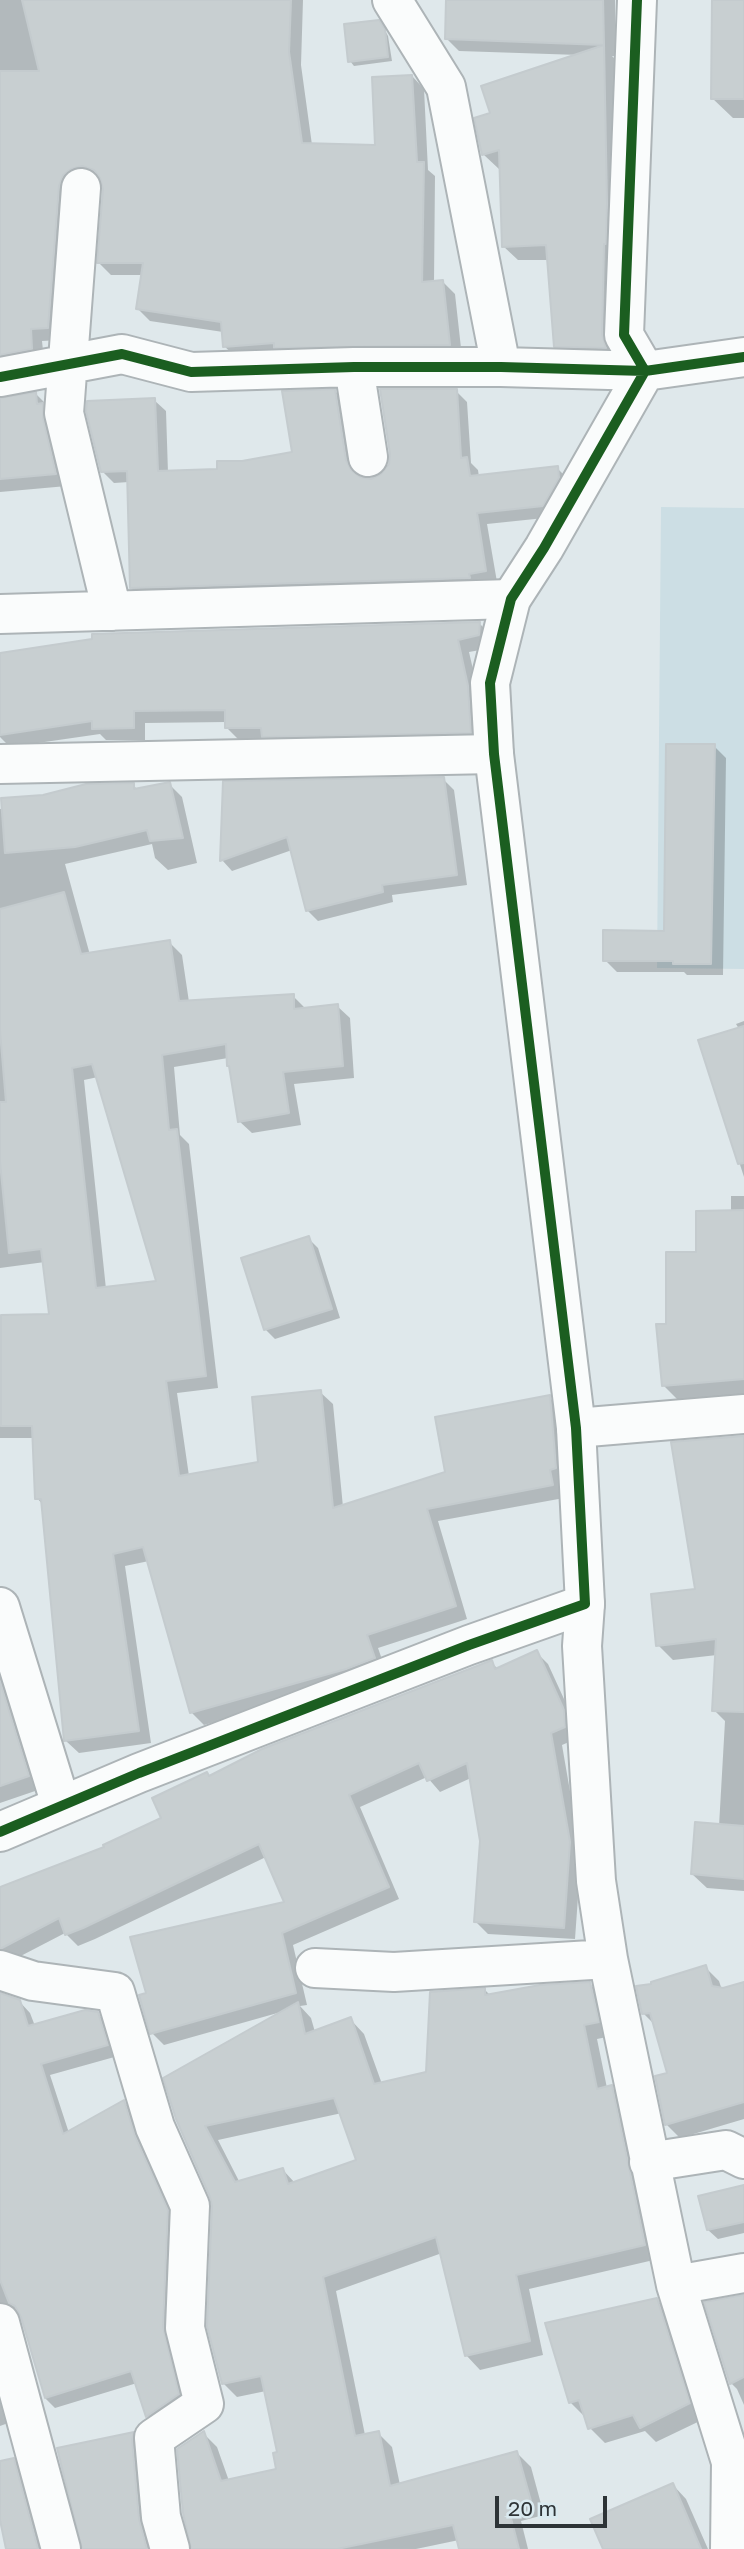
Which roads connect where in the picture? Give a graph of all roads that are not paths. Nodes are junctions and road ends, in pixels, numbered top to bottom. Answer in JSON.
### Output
{"nodes":[{"id":1,"x":392,"y":0,"type":"edge"},
{"id":2,"x":637,"y":0,"type":"edge"},
{"id":3,"x":81,"y":188,"type":"dead end"},
{"id":4,"x":744,"y":357,"type":"edge"},
{"id":5,"x":68,"y":364,"type":"junction"},
{"id":6,"x":501,"y":367,"type":"junction"},
{"id":7,"x":354,"y":368,"type":"junction"},
{"id":8,"x":645,"y":371,"type":"junction"},
{"id":9,"x":0,"y":377,"type":"edge"},
{"id":10,"x":368,"y":457,"type":"dead end"},
{"id":11,"x":511,"y":599,"type":"junction"},
{"id":12,"x":113,"y":611,"type":"junction"},
{"id":13,"x":0,"y":614,"type":"edge"},
{"id":14,"x":494,"y":754,"type":"junction"},
{"id":15,"x":0,"y":764,"type":"edge"},
{"id":16,"x":744,"y":1413,"type":"edge"},
{"id":17,"x":576,"y":1428,"type":"junction"},
{"id":18,"x":585,"y":1604,"type":"junction"},
{"id":19,"x":0,"y":1607,"type":"edge"},
{"id":20,"x":61,"y":1805,"type":"junction"},
{"id":21,"x":0,"y":1832,"type":"edge"},
{"id":22,"x":608,"y":1959,"type":"junction"},
{"id":23,"x":315,"y":1968,"type":"dead end"},
{"id":24,"x":0,"y":1970,"type":"edge"},
{"id":25,"x":744,"y":2159,"type":"edge"},
{"id":26,"x":649,"y":2162,"type":"junction"},
{"id":27,"x":744,"y":2273,"type":"edge"},
{"id":28,"x":676,"y":2285,"type":"junction"},
{"id":29,"x":0,"y":2323,"type":"edge"},
{"id":30,"x":738,"y":2461,"type":"edge"},
{"id":31,"x":61,"y":2549,"type":"edge"},
{"id":32,"x":170,"y":2549,"type":"edge"},
{"id":33,"x":730,"y":2549,"type":"edge"}],
"edges":[{"from":1,"to":6,"type":"street"},
{"from":2,"to":8,"type":"street"},
{"from":3,"to":5,"type":"street"},
{"from":4,"to":8,"type":"street"},
{"from":5,"to":7,"type":"street"},
{"from":5,"to":9,"type":"street"},
{"from":5,"to":12,"type":"street"},
{"from":6,"to":7,"type":"street"},
{"from":6,"to":8,"type":"street"},
{"from":7,"to":10,"type":"street"},
{"from":8,"to":11,"type":"street"},
{"from":11,"to":12,"type":"street"},
{"from":11,"to":14,"type":"street"},
{"from":12,"to":13,"type":"street"},
{"from":14,"to":15,"type":"street"},
{"from":14,"to":17,"type":"street"},
{"from":16,"to":17,"type":"street"},
{"from":17,"to":18,"type":"street"},
{"from":18,"to":20,"type":"street"},
{"from":18,"to":22,"type":"street"},
{"from":19,"to":20,"type":"street"},
{"from":20,"to":21,"type":"street"},
{"from":22,"to":23,"type":"street"},
{"from":22,"to":26,"type":"street"},
{"from":24,"to":32,"type":"street"},
{"from":25,"to":26,"type":"street"},
{"from":26,"to":28,"type":"street"},
{"from":27,"to":28,"type":"street"},
{"from":28,"to":30,"type":"street"},
{"from":29,"to":31,"type":"street"},
{"from":30,"to":33,"type":"street"}]}
